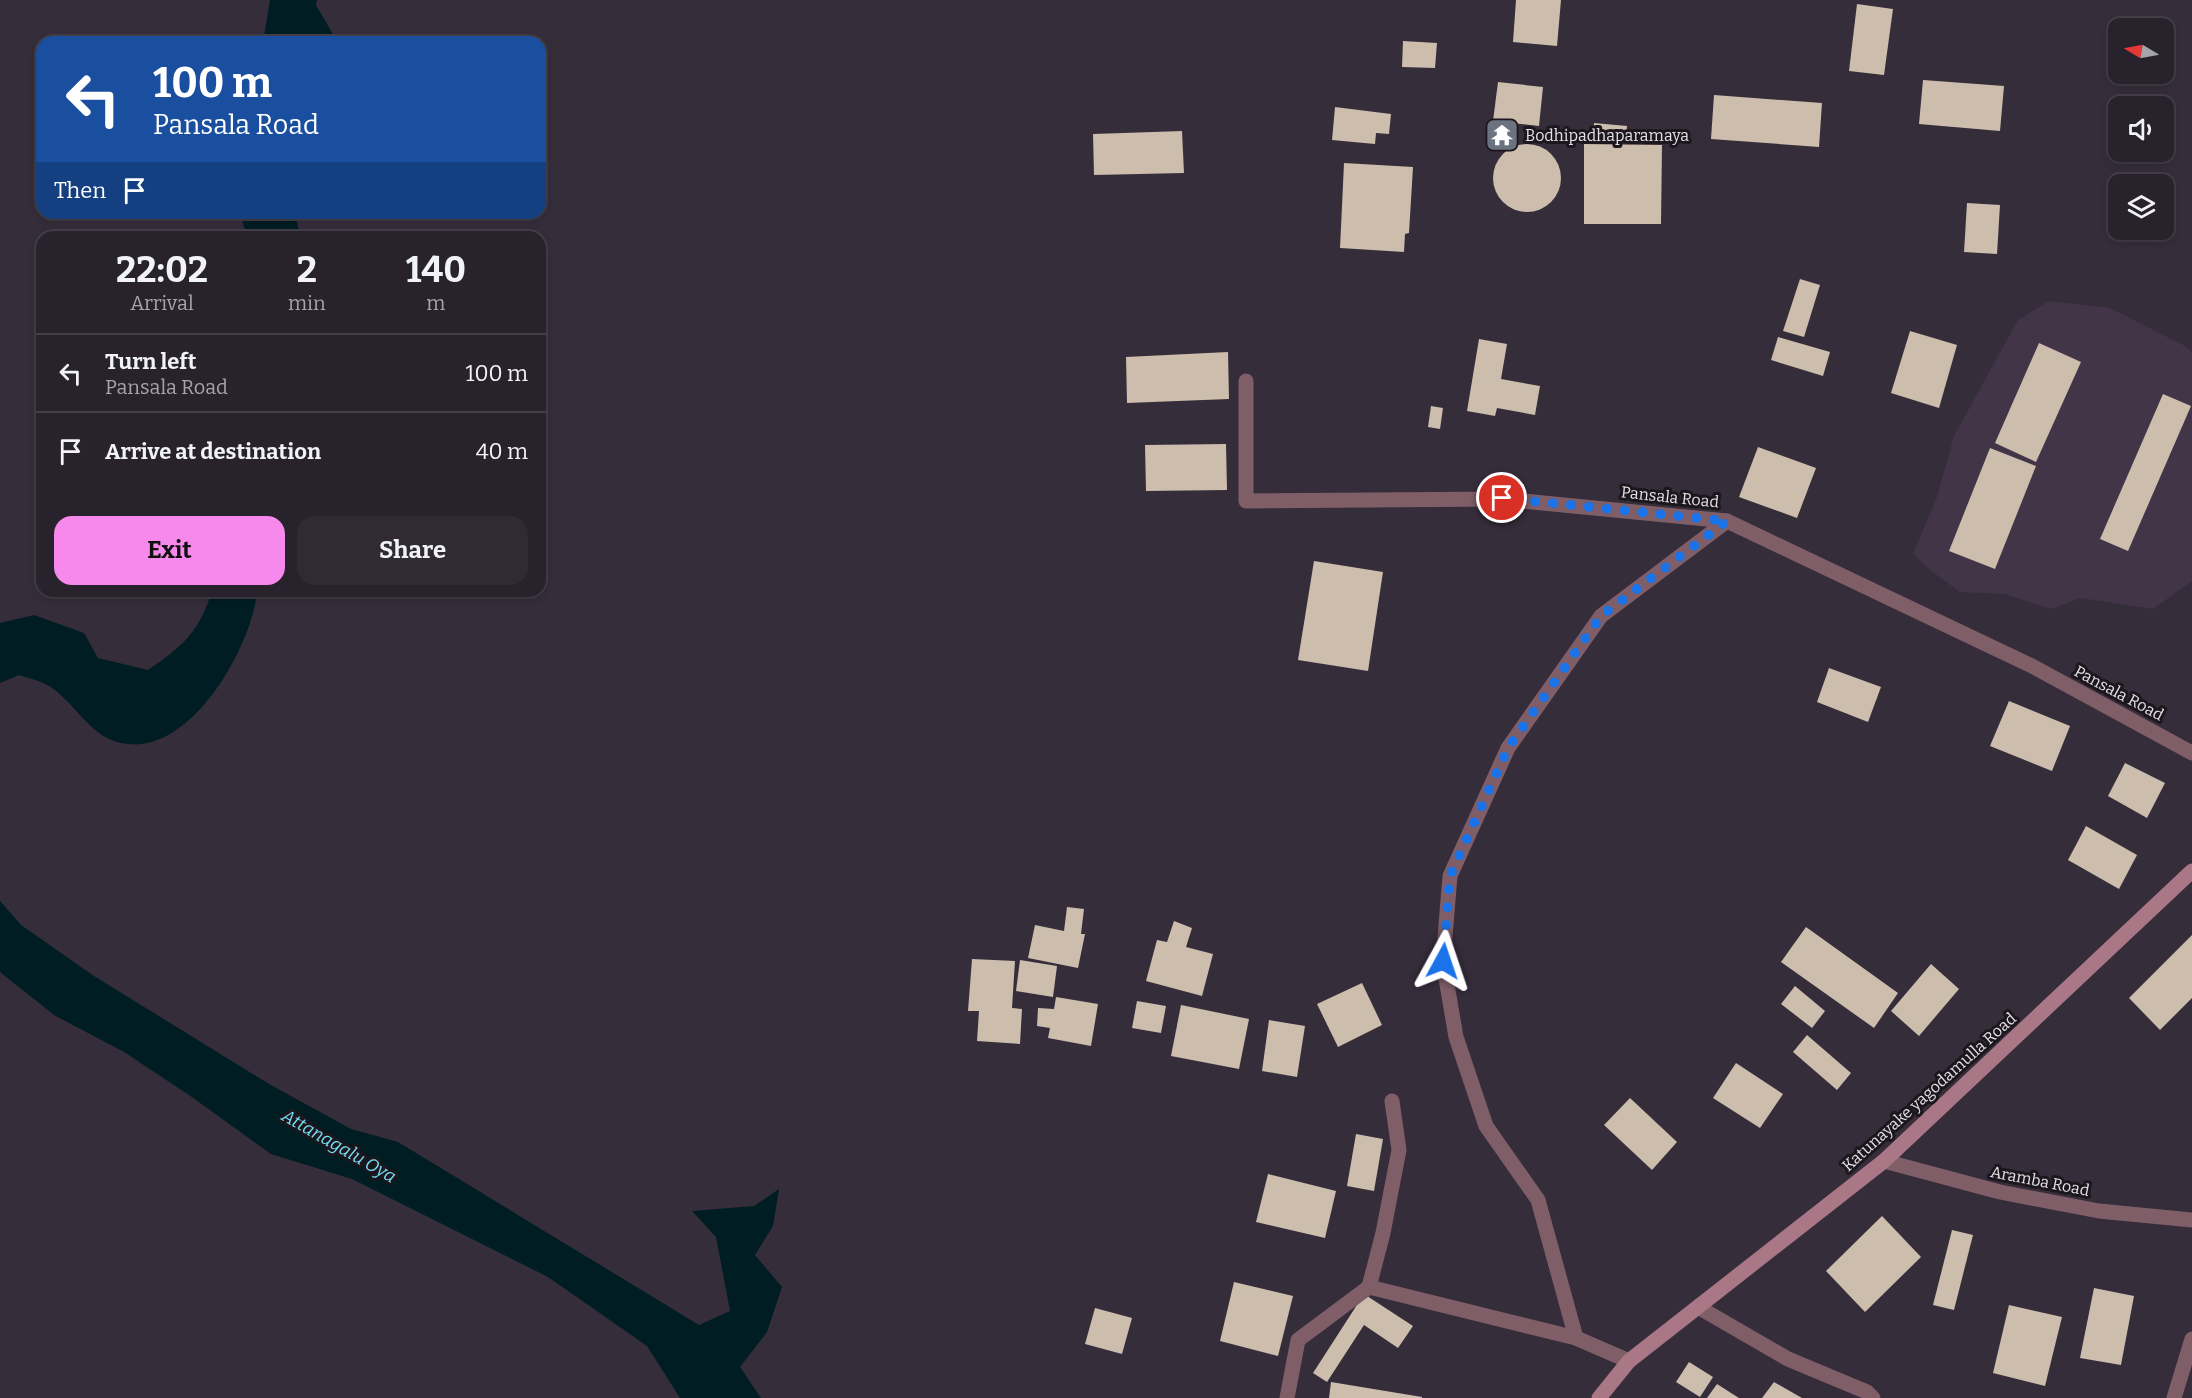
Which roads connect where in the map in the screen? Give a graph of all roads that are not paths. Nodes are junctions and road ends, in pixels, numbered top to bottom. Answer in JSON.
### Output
{"nodes":[{"id":1,"x":1246,"y":381,"type":"dead end"},
{"id":2,"x":1727,"y":521,"type":"junction"},
{"id":3,"x":2192,"y":753,"type":"edge"},
{"id":4,"x":2192,"y":871,"type":"edge"},
{"id":5,"x":1392,"y":1101,"type":"dead end"},
{"id":6,"x":1884,"y":1161,"type":"junction"},
{"id":7,"x":2192,"y":1220,"type":"edge"},
{"id":8,"x":1369,"y":1287,"type":"junction"},
{"id":9,"x":1698,"y":1307,"type":"junction"},
{"id":10,"x":1576,"y":1338,"type":"junction"},
{"id":11,"x":2192,"y":1339,"type":"edge"},
{"id":12,"x":1629,"y":1360,"type":"junction"},
{"id":13,"x":1287,"y":1398,"type":"edge"},
{"id":14,"x":1599,"y":1398,"type":"edge"},
{"id":15,"x":1873,"y":1398,"type":"edge"},
{"id":16,"x":2174,"y":1398,"type":"edge"}],
"edges":[{"from":1,"to":2,"type":"street","name":"Pansala Road"},
{"from":2,"to":3,"type":"street","name":"Pansala Road"},
{"from":2,"to":10,"type":"street"},
{"from":4,"to":6,"type":"main road","name":"Katunayake yagodamulla Road"},
{"from":5,"to":8,"type":"street"},
{"from":6,"to":7,"type":"street","name":"Aramba Road"},
{"from":6,"to":9,"type":"main road","name":"Katunayake yagodamulla Road"},
{"from":8,"to":10,"type":"street"},
{"from":8,"to":13,"type":"street"},
{"from":9,"to":12,"type":"main road","name":"Katunayake yagodamulla Road"},
{"from":9,"to":15,"type":"street"},
{"from":10,"to":12,"type":"street"},
{"from":11,"to":16,"type":"street"},
{"from":12,"to":14,"type":"main road","name":"Katunayake yagodamulla Road"}]}
